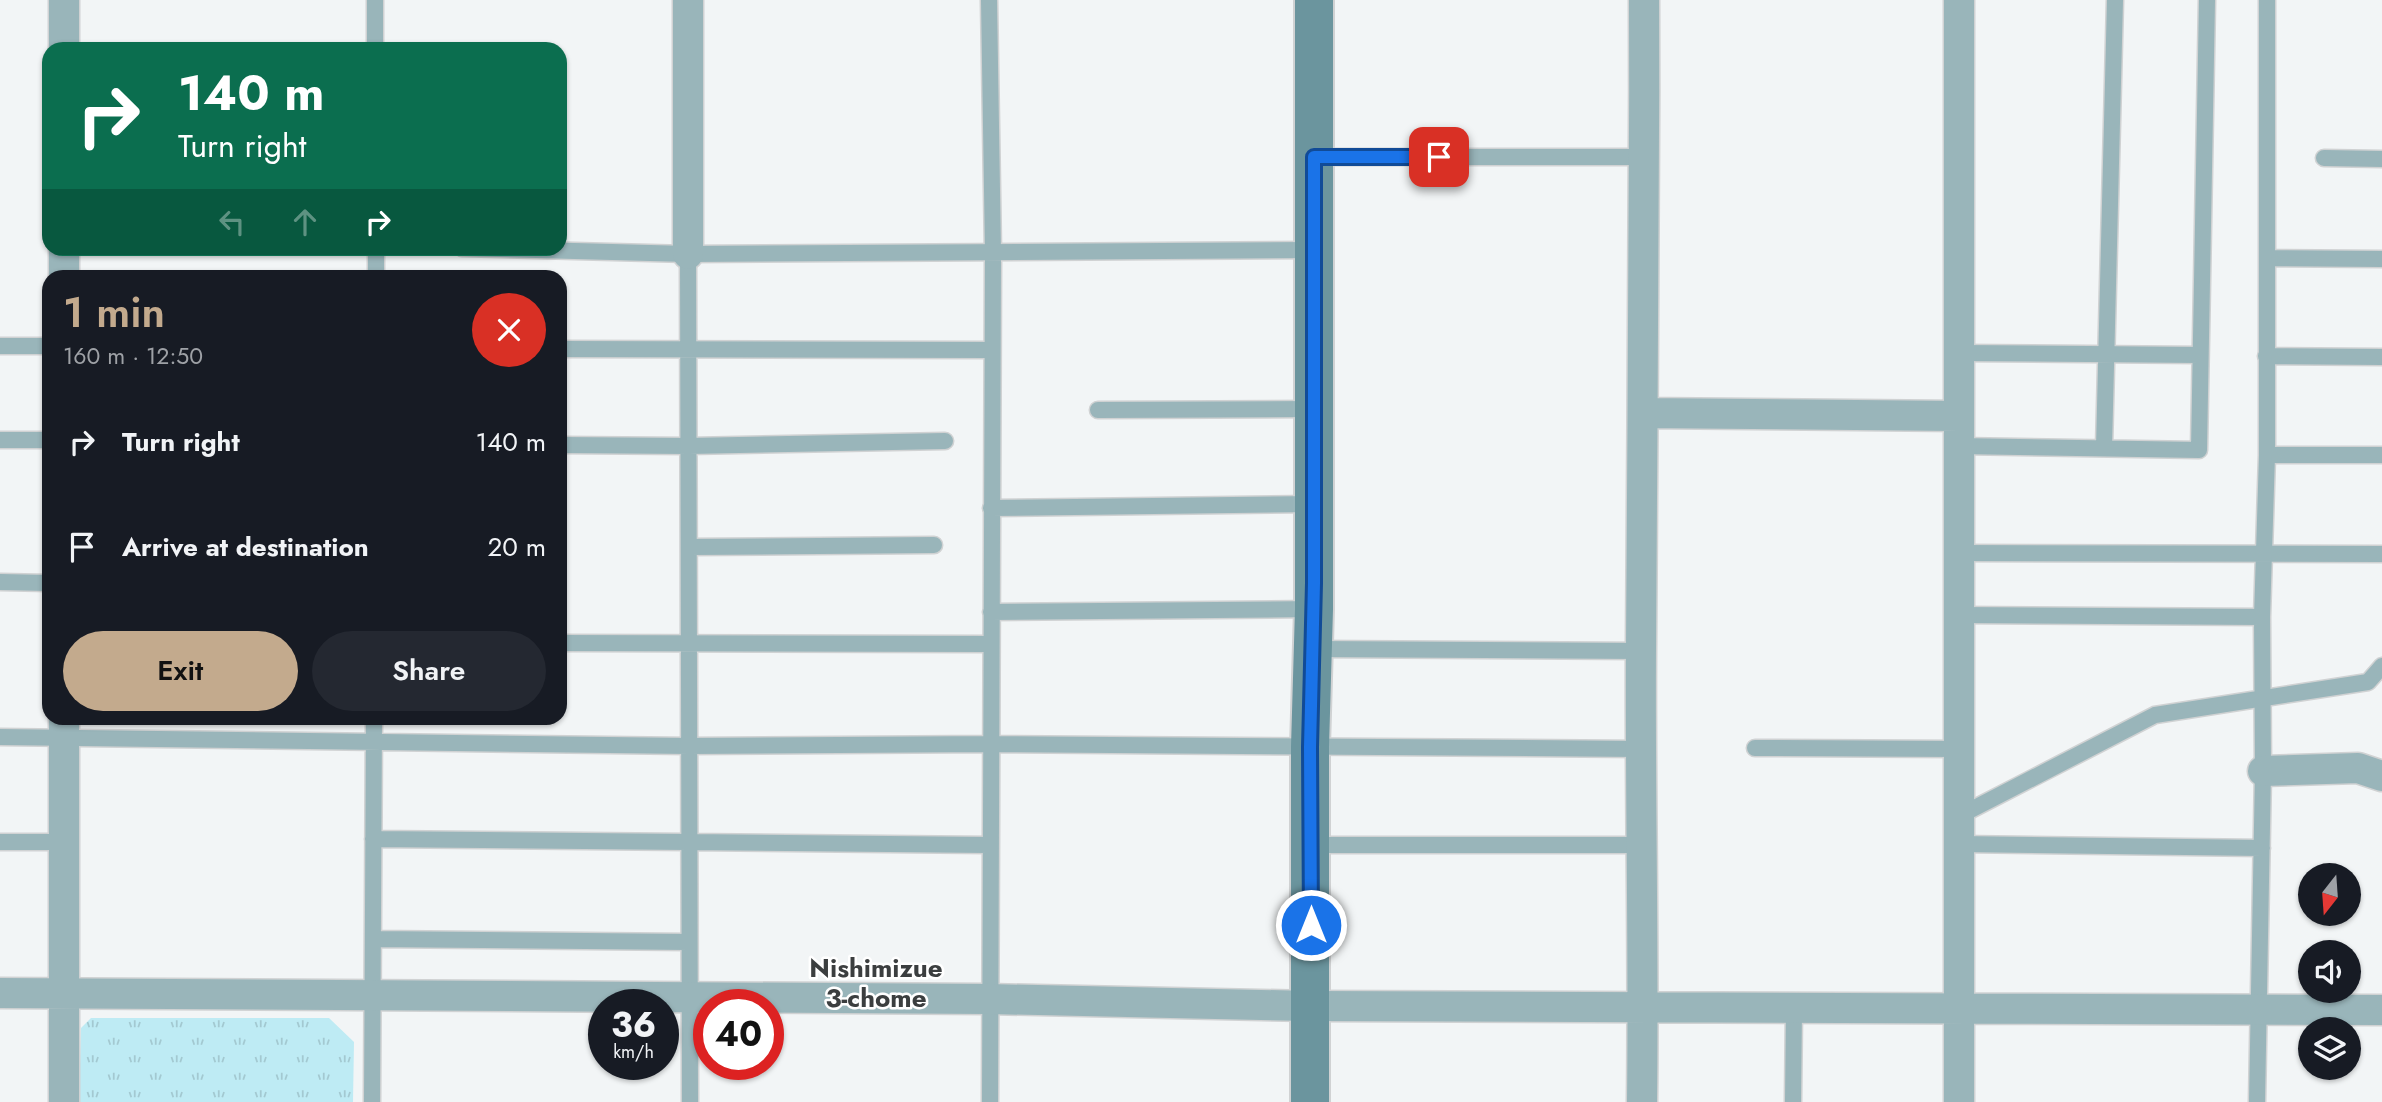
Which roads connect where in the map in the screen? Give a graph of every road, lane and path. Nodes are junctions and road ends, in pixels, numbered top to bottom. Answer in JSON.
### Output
{"nodes":[{"id":1,"x":64,"y":0,"type":"edge"},
{"id":2,"x":375,"y":0,"type":"edge"},
{"id":3,"x":688,"y":0,"type":"edge"},
{"id":4,"x":989,"y":0,"type":"edge"},
{"id":5,"x":1314,"y":0,"type":"edge"},
{"id":6,"x":1644,"y":0,"type":"edge"},
{"id":7,"x":1959,"y":0,"type":"edge"},
{"id":8,"x":2115,"y":0,"type":"edge"},
{"id":9,"x":2207,"y":0,"type":"edge"},
{"id":10,"x":2267,"y":0,"type":"edge"},
{"id":11,"x":64,"y":42,"type":"edge"},
{"id":12,"x":375,"y":42,"type":"edge"},
{"id":13,"x":1314,"y":157,"type":"junction"},
{"id":14,"x":1646,"y":157,"type":"junction"},
{"id":15,"x":2324,"y":158,"type":"dead end"},
{"id":16,"x":2382,"y":159,"type":"edge"},
{"id":17,"x":1313,"y":250,"type":"junction"},
{"id":18,"x":567,"y":251,"type":"edge"},
{"id":19,"x":993,"y":253,"type":"junction"},
{"id":20,"x":688,"y":254,"type":"junction"},
{"id":21,"x":2268,"y":258,"type":"junction"},
{"id":22,"x":2382,"y":259,"type":"edge"},
{"id":23,"x":0,"y":346,"type":"edge"},
{"id":24,"x":42,"y":346,"type":"edge"},
{"id":25,"x":567,"y":349,"type":"edge"},
{"id":26,"x":689,"y":349,"type":"junction"},
{"id":27,"x":992,"y":349,"type":"junction"},
{"id":28,"x":1959,"y":353,"type":"junction"},
{"id":29,"x":2107,"y":354,"type":"junction"},
{"id":30,"x":2200,"y":355,"type":"junction"},
{"id":31,"x":2266,"y":356,"type":"junction"},
{"id":32,"x":2382,"y":357,"type":"edge"},
{"id":33,"x":1313,"y":409,"type":"junction"},
{"id":34,"x":1098,"y":410,"type":"dead end"},
{"id":35,"x":1643,"y":413,"type":"junction"},
{"id":36,"x":1959,"y":416,"type":"junction"},
{"id":37,"x":0,"y":440,"type":"edge"},
{"id":38,"x":42,"y":440,"type":"edge"},
{"id":39,"x":945,"y":441,"type":"dead end"},
{"id":40,"x":567,"y":445,"type":"edge"},
{"id":41,"x":689,"y":446,"type":"junction"},
{"id":42,"x":1959,"y":446,"type":"junction"},
{"id":43,"x":2104,"y":448,"type":"junction"},
{"id":44,"x":2267,"y":455,"type":"junction"},
{"id":45,"x":2382,"y":455,"type":"edge"},
{"id":46,"x":1314,"y":504,"type":"junction"},
{"id":47,"x":991,"y":508,"type":"junction"},
{"id":48,"x":934,"y":545,"type":"dead end"},
{"id":49,"x":689,"y":547,"type":"junction"},
{"id":50,"x":1959,"y":553,"type":"junction"},
{"id":51,"x":2265,"y":554,"type":"junction"},
{"id":52,"x":2382,"y":554,"type":"edge"},
{"id":53,"x":0,"y":582,"type":"edge"},
{"id":54,"x":42,"y":583,"type":"edge"},
{"id":55,"x":1314,"y":609,"type":"junction"},
{"id":56,"x":991,"y":612,"type":"junction"},
{"id":57,"x":1959,"y":615,"type":"junction"},
{"id":58,"x":2262,"y":617,"type":"junction"},
{"id":59,"x":567,"y":643,"type":"edge"},
{"id":60,"x":690,"y":643,"type":"junction"},
{"id":61,"x":990,"y":644,"type":"junction"},
{"id":62,"x":1313,"y":649,"type":"junction"},
{"id":63,"x":1641,"y":651,"type":"junction"},
{"id":64,"x":2382,"y":666,"type":"edge"},
{"id":65,"x":2263,"y":700,"type":"junction"},
{"id":66,"x":374,"y":725,"type":"edge"},
{"id":67,"x":64,"y":727,"type":"edge"},
{"id":68,"x":0,"y":737,"type":"edge"},
{"id":69,"x":374,"y":743,"type":"junction"},
{"id":70,"x":990,"y":744,"type":"junction"},
{"id":71,"x":689,"y":746,"type":"junction"},
{"id":72,"x":1310,"y":747,"type":"junction"},
{"id":73,"x":1755,"y":748,"type":"dead end"},
{"id":74,"x":1642,"y":749,"type":"junction"},
{"id":75,"x":1959,"y":749,"type":"junction"},
{"id":76,"x":2263,"y":771,"type":"junction"},
{"id":77,"x":2382,"y":776,"type":"edge"},
{"id":78,"x":1959,"y":830,"type":"junction"},
{"id":79,"x":373,"y":839,"type":"junction"},
{"id":80,"x":0,"y":842,"type":"edge"},
{"id":81,"x":65,"y":842,"type":"junction"},
{"id":82,"x":689,"y":842,"type":"junction"},
{"id":83,"x":989,"y":845,"type":"junction"},
{"id":84,"x":1311,"y":845,"type":"junction"},
{"id":85,"x":1640,"y":845,"type":"junction"},
{"id":86,"x":2262,"y":848,"type":"junction"},
{"id":87,"x":373,"y":939,"type":"junction"},
{"id":88,"x":689,"y":942,"type":"junction"},
{"id":89,"x":0,"y":993,"type":"edge"},
{"id":90,"x":65,"y":993,"type":"junction"},
{"id":91,"x":373,"y":995,"type":"junction"},
{"id":92,"x":690,"y":997,"type":"junction"},
{"id":93,"x":989,"y":999,"type":"junction"},
{"id":94,"x":1310,"y":1006,"type":"junction"},
{"id":95,"x":1643,"y":1007,"type":"junction"},
{"id":96,"x":1794,"y":1008,"type":"junction"},
{"id":97,"x":1959,"y":1009,"type":"junction"},
{"id":98,"x":2257,"y":1009,"type":"junction"},
{"id":99,"x":2382,"y":1010,"type":"edge"},
{"id":100,"x":64,"y":1102,"type":"edge"},
{"id":101,"x":372,"y":1102,"type":"edge"},
{"id":102,"x":690,"y":1102,"type":"edge"},
{"id":103,"x":990,"y":1102,"type":"edge"},
{"id":104,"x":1310,"y":1102,"type":"edge"},
{"id":105,"x":1642,"y":1102,"type":"edge"},
{"id":106,"x":1793,"y":1102,"type":"edge"},
{"id":107,"x":1959,"y":1102,"type":"edge"},
{"id":108,"x":2257,"y":1102,"type":"edge"}],
"edges":[{"from":1,"to":11,"type":"street"},
{"from":2,"to":12,"type":"lane"},
{"from":3,"to":20,"type":"street"},
{"from":4,"to":19,"type":"lane"},
{"from":5,"to":13,"type":"street"},
{"from":6,"to":14,"type":"street"},
{"from":7,"to":28,"type":"street"},
{"from":8,"to":29,"type":"lane"},
{"from":9,"to":30,"type":"lane"},
{"from":10,"to":21,"type":"lane"},
{"from":13,"to":14,"type":"lane"},
{"from":13,"to":17,"type":"street"},
{"from":14,"to":35,"type":"street"},
{"from":15,"to":16,"type":"lane"},
{"from":17,"to":19,"type":"lane"},
{"from":17,"to":33,"type":"street"},
{"from":18,"to":20,"type":"lane"},
{"from":19,"to":20,"type":"lane"},
{"from":19,"to":27,"type":"lane"},
{"from":20,"to":26,"type":"lane"},
{"from":21,"to":22,"type":"lane"},
{"from":21,"to":31,"type":"lane"},
{"from":23,"to":24,"type":"lane"},
{"from":25,"to":26,"type":"lane"},
{"from":26,"to":27,"type":"lane"},
{"from":26,"to":41,"type":"lane"},
{"from":27,"to":47,"type":"lane"},
{"from":28,"to":29,"type":"lane"},
{"from":28,"to":36,"type":"street"},
{"from":29,"to":30,"type":"lane"},
{"from":29,"to":43,"type":"lane"},
{"from":30,"to":43,"type":"lane"},
{"from":31,"to":32,"type":"lane"},
{"from":31,"to":44,"type":"lane"},
{"from":33,"to":34,"type":"lane"},
{"from":33,"to":46,"type":"street"},
{"from":35,"to":36,"type":"street"},
{"from":35,"to":63,"type":"street"},
{"from":36,"to":42,"type":"street"},
{"from":37,"to":38,"type":"lane"},
{"from":39,"to":41,"type":"lane"},
{"from":40,"to":41,"type":"lane"},
{"from":41,"to":49,"type":"lane"},
{"from":42,"to":43,"type":"lane"},
{"from":42,"to":50,"type":"street"},
{"from":44,"to":45,"type":"lane"},
{"from":44,"to":51,"type":"lane"},
{"from":46,"to":47,"type":"lane"},
{"from":46,"to":55,"type":"street"},
{"from":47,"to":56,"type":"lane"},
{"from":48,"to":49,"type":"lane"},
{"from":49,"to":60,"type":"lane"},
{"from":50,"to":51,"type":"lane"},
{"from":50,"to":57,"type":"street"},
{"from":51,"to":52,"type":"lane"},
{"from":51,"to":58,"type":"lane"},
{"from":53,"to":54,"type":"lane"},
{"from":55,"to":56,"type":"lane"},
{"from":55,"to":62,"type":"street"},
{"from":56,"to":61,"type":"lane"},
{"from":57,"to":58,"type":"lane"},
{"from":57,"to":75,"type":"street"},
{"from":58,"to":65,"type":"lane"},
{"from":59,"to":60,"type":"lane"},
{"from":60,"to":61,"type":"lane"},
{"from":60,"to":71,"type":"lane"},
{"from":61,"to":70,"type":"lane"},
{"from":62,"to":63,"type":"lane"},
{"from":62,"to":72,"type":"street"},
{"from":63,"to":74,"type":"street"},
{"from":64,"to":65,"type":"lane"},
{"from":65,"to":76,"type":"lane"},
{"from":65,"to":78,"type":"lane"},
{"from":66,"to":69,"type":"lane"},
{"from":67,"to":68,"type":"lane"},
{"from":67,"to":69,"type":"lane"},
{"from":67,"to":81,"type":"street"},
{"from":69,"to":71,"type":"lane"},
{"from":69,"to":79,"type":"lane"},
{"from":70,"to":71,"type":"lane"},
{"from":70,"to":72,"type":"lane"},
{"from":70,"to":83,"type":"lane"},
{"from":71,"to":82,"type":"lane"},
{"from":72,"to":74,"type":"lane"},
{"from":72,"to":84,"type":"street"},
{"from":73,"to":75,"type":"lane"},
{"from":74,"to":85,"type":"street"},
{"from":75,"to":78,"type":"street"},
{"from":76,"to":77,"type":"street"},
{"from":76,"to":86,"type":"lane"},
{"from":78,"to":86,"type":"lane"},
{"from":78,"to":97,"type":"street"},
{"from":79,"to":82,"type":"lane"},
{"from":79,"to":87,"type":"lane"},
{"from":80,"to":81,"type":"lane"},
{"from":81,"to":90,"type":"street"},
{"from":82,"to":83,"type":"lane"},
{"from":82,"to":88,"type":"lane"},
{"from":83,"to":93,"type":"lane"},
{"from":84,"to":85,"type":"lane"},
{"from":84,"to":94,"type":"street"},
{"from":85,"to":95,"type":"street"},
{"from":86,"to":98,"type":"lane"},
{"from":87,"to":88,"type":"lane"},
{"from":87,"to":91,"type":"lane"},
{"from":88,"to":92,"type":"lane"},
{"from":89,"to":90,"type":"street"},
{"from":90,"to":91,"type":"street"},
{"from":90,"to":100,"type":"street"},
{"from":91,"to":92,"type":"street"},
{"from":91,"to":101,"type":"lane"},
{"from":92,"to":93,"type":"street"},
{"from":92,"to":102,"type":"lane"},
{"from":93,"to":94,"type":"street"},
{"from":93,"to":103,"type":"lane"},
{"from":94,"to":95,"type":"street"},
{"from":94,"to":104,"type":"street"},
{"from":95,"to":96,"type":"street"},
{"from":95,"to":105,"type":"street"},
{"from":96,"to":97,"type":"street"},
{"from":96,"to":106,"type":"lane"},
{"from":97,"to":98,"type":"street"},
{"from":97,"to":107,"type":"street"},
{"from":98,"to":99,"type":"street"},
{"from":98,"to":108,"type":"lane"}]}
